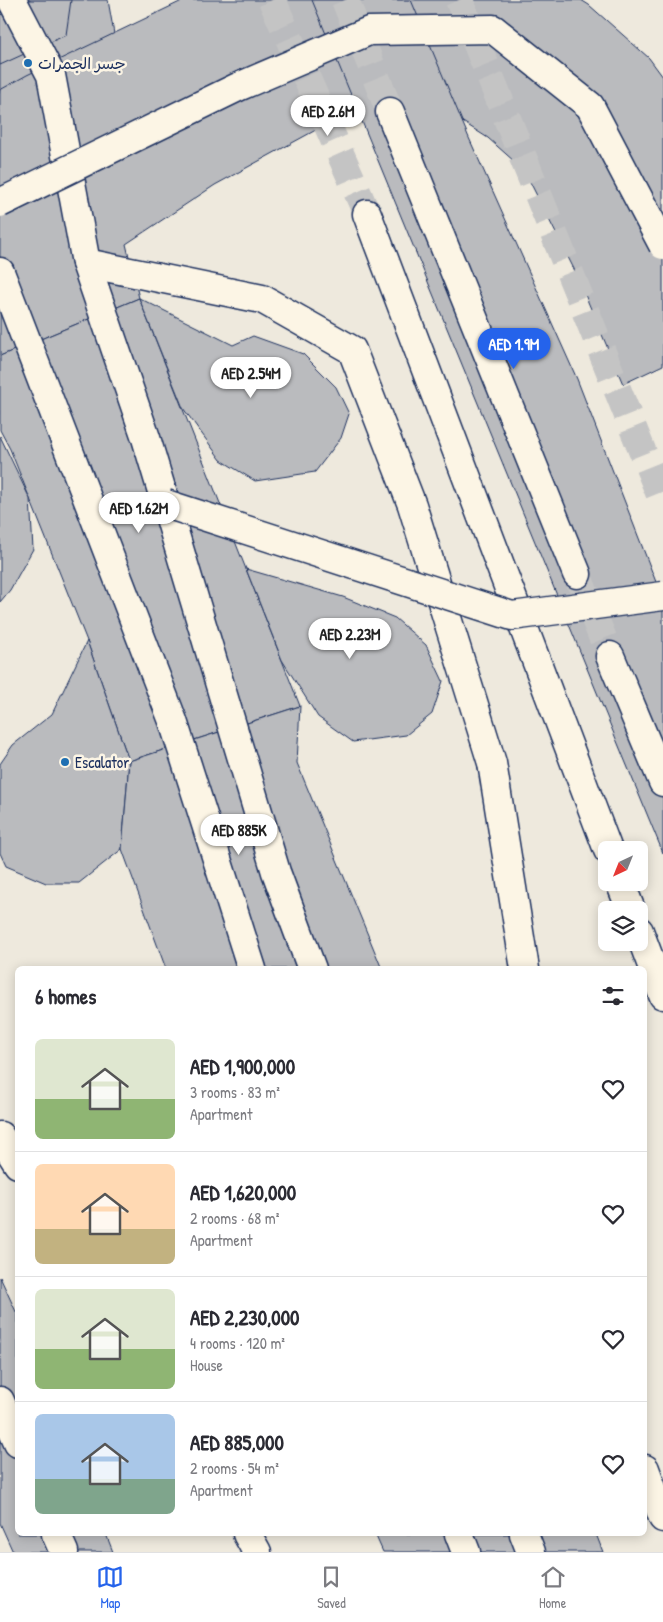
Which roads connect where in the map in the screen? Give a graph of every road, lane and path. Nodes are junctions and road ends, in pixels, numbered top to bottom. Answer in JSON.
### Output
{"nodes":[{"id":1,"x":12,"y":0,"type":"edge"},
{"id":2,"x":390,"y":112,"type":"tunnel mouth"},
{"id":3,"x":0,"y":203,"type":"edge"},
{"id":4,"x":367,"y":214,"type":"tunnel mouth"},
{"id":5,"x":663,"y":245,"type":"edge"},
{"id":6,"x":86,"y":263,"type":"junction"},
{"id":7,"x":0,"y":272,"type":"edge"},
{"id":8,"x":6,"y":311,"type":"edge"},
{"id":9,"x":166,"y":504,"type":"junction"},
{"id":10,"x":577,"y":574,"type":"tunnel mouth"},
{"id":11,"x":663,"y":596,"type":"edge"},
{"id":12,"x":610,"y":656,"type":"tunnel mouth"},
{"id":13,"x":663,"y":782,"type":"edge"},
{"id":14,"x":605,"y":841,"type":"edge"},
{"id":15,"x":644,"y":951,"type":"edge"},
{"id":16,"x":251,"y":966,"type":"edge"},
{"id":17,"x":311,"y":966,"type":"edge"},
{"id":18,"x":525,"y":966,"type":"edge"},
{"id":19,"x":656,"y":993,"type":"edge"},
{"id":20,"x":0,"y":1402,"type":"edge"},
{"id":21,"x":15,"y":1436,"type":"edge"},
{"id":22,"x":647,"y":1474,"type":"edge"},
{"id":23,"x":663,"y":1518,"type":"edge"},
{"id":24,"x":57,"y":1536,"type":"edge"},
{"id":25,"x":248,"y":1536,"type":"edge"},
{"id":26,"x":460,"y":1536,"type":"edge"},
{"id":27,"x":525,"y":1536,"type":"edge"},
{"id":28,"x":64,"y":1552,"type":"edge"},
{"id":29,"x":257,"y":1552,"type":"edge"},
{"id":30,"x":466,"y":1552,"type":"edge"},
{"id":31,"x":531,"y":1552,"type":"edge"}],
"edges":[{"from":1,"to":6,"type":"street"},
{"from":2,"to":10,"type":"street"},
{"from":3,"to":5,"type":"street","bridge":true},
{"from":4,"to":14,"type":"street"},
{"from":6,"to":9,"type":"street"},
{"from":6,"to":18,"type":"street"},
{"from":7,"to":8,"type":"street"},
{"from":8,"to":16,"type":"street"},
{"from":9,"to":11,"type":"street","bridge":true},
{"from":9,"to":17,"type":"street"},
{"from":12,"to":13,"type":"street"},
{"from":15,"to":19,"type":"street"},
{"from":20,"to":21,"type":"street"},
{"from":22,"to":23,"type":"street"},
{"from":24,"to":28,"type":"street"},
{"from":25,"to":29,"type":"street"},
{"from":26,"to":30,"type":"street"},
{"from":27,"to":31,"type":"street"}]}
